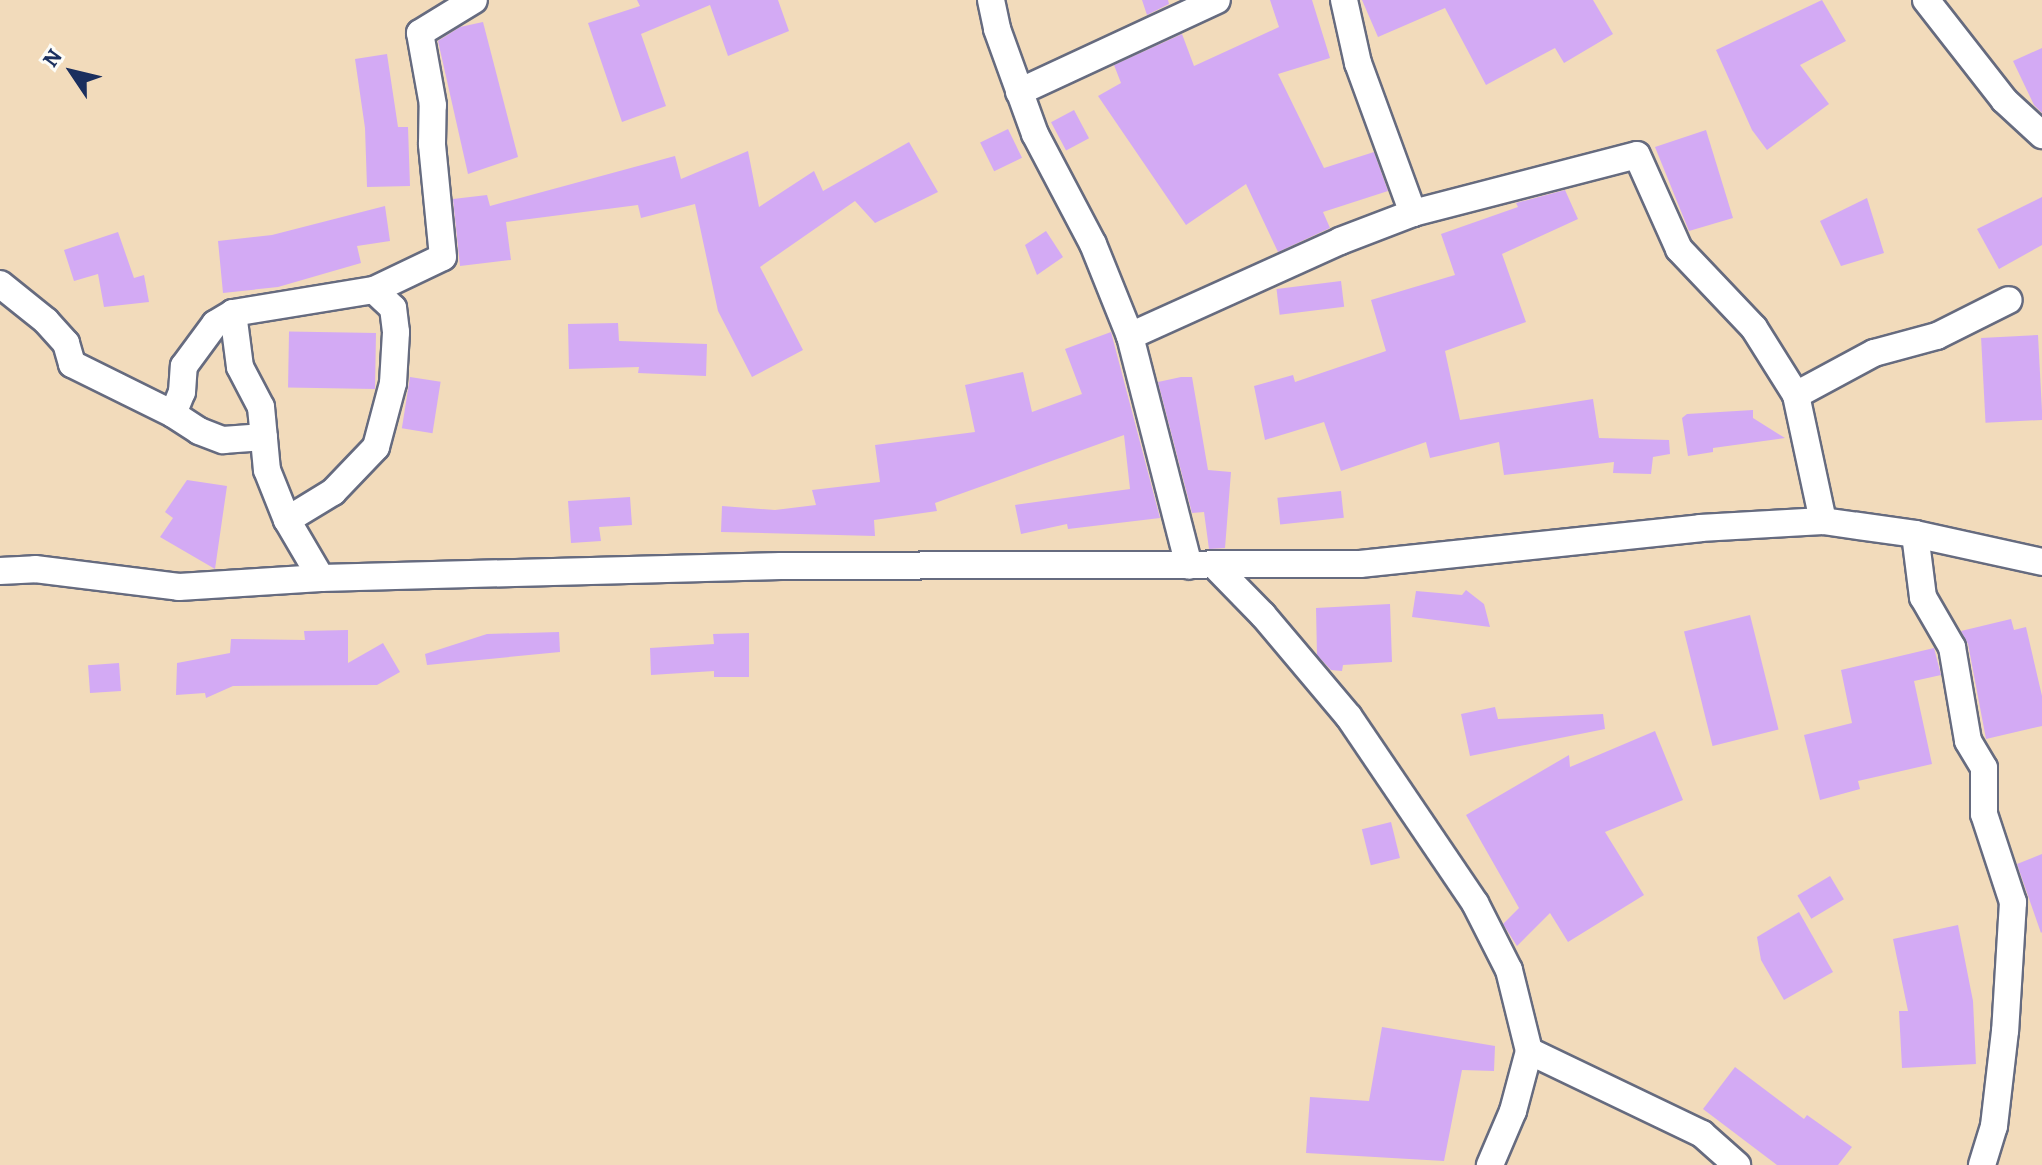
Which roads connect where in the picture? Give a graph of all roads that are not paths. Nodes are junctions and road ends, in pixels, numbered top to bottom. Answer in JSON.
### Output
{"nodes":[{"id":1,"x":474,"y":0,"type":"edge"},
{"id":2,"x":991,"y":0,"type":"edge"},
{"id":3,"x":1217,"y":0,"type":"edge"},
{"id":4,"x":1344,"y":0,"type":"edge"},
{"id":5,"x":1926,"y":0,"type":"edge"},
{"id":6,"x":1019,"y":92,"type":"junction"},
{"id":7,"x":2042,"y":135,"type":"edge"},
{"id":8,"x":1413,"y":213,"type":"junction"},
{"id":9,"x":0,"y":284,"type":"edge"},
{"id":10,"x":374,"y":290,"type":"junction"},
{"id":11,"x":2009,"y":300,"type":"dead end"},
{"id":12,"x":233,"y":313,"type":"junction"},
{"id":13,"x":1130,"y":336,"type":"junction"},
{"id":14,"x":1796,"y":395,"type":"junction"},
{"id":15,"x":173,"y":414,"type":"junction"},
{"id":16,"x":264,"y":437,"type":"junction"},
{"id":17,"x":287,"y":520,"type":"junction"},
{"id":18,"x":1823,"y":521,"type":"junction"},
{"id":19,"x":1915,"y":534,"type":"junction"},
{"id":20,"x":2042,"y":562,"type":"edge"},
{"id":21,"x":1202,"y":566,"type":"junction"},
{"id":22,"x":0,"y":571,"type":"edge"},
{"id":23,"x":321,"y":578,"type":"junction"},
{"id":24,"x":1529,"y":1051,"type":"junction"},
{"id":25,"x":1490,"y":1165,"type":"edge"},
{"id":26,"x":1737,"y":1165,"type":"edge"},
{"id":27,"x":1982,"y":1165,"type":"edge"}],
"edges":[{"from":1,"to":10,"type":"street"},
{"from":2,"to":6,"type":"street"},
{"from":3,"to":6,"type":"street"},
{"from":4,"to":8,"type":"street"},
{"from":5,"to":7,"type":"street"},
{"from":6,"to":13,"type":"street"},
{"from":8,"to":13,"type":"street"},
{"from":8,"to":14,"type":"street"},
{"from":9,"to":15,"type":"street"},
{"from":10,"to":12,"type":"street"},
{"from":10,"to":17,"type":"street"},
{"from":11,"to":14,"type":"street"},
{"from":12,"to":15,"type":"street"},
{"from":12,"to":16,"type":"street"},
{"from":13,"to":21,"type":"street"},
{"from":14,"to":18,"type":"street"},
{"from":15,"to":16,"type":"street"},
{"from":16,"to":17,"type":"street"},
{"from":17,"to":23,"type":"street"},
{"from":18,"to":19,"type":"street"},
{"from":18,"to":21,"type":"street"},
{"from":19,"to":20,"type":"street"},
{"from":19,"to":27,"type":"street"},
{"from":21,"to":23,"type":"street"},
{"from":21,"to":24,"type":"street"},
{"from":22,"to":23,"type":"street"},
{"from":24,"to":25,"type":"street"},
{"from":24,"to":26,"type":"street"}]}
